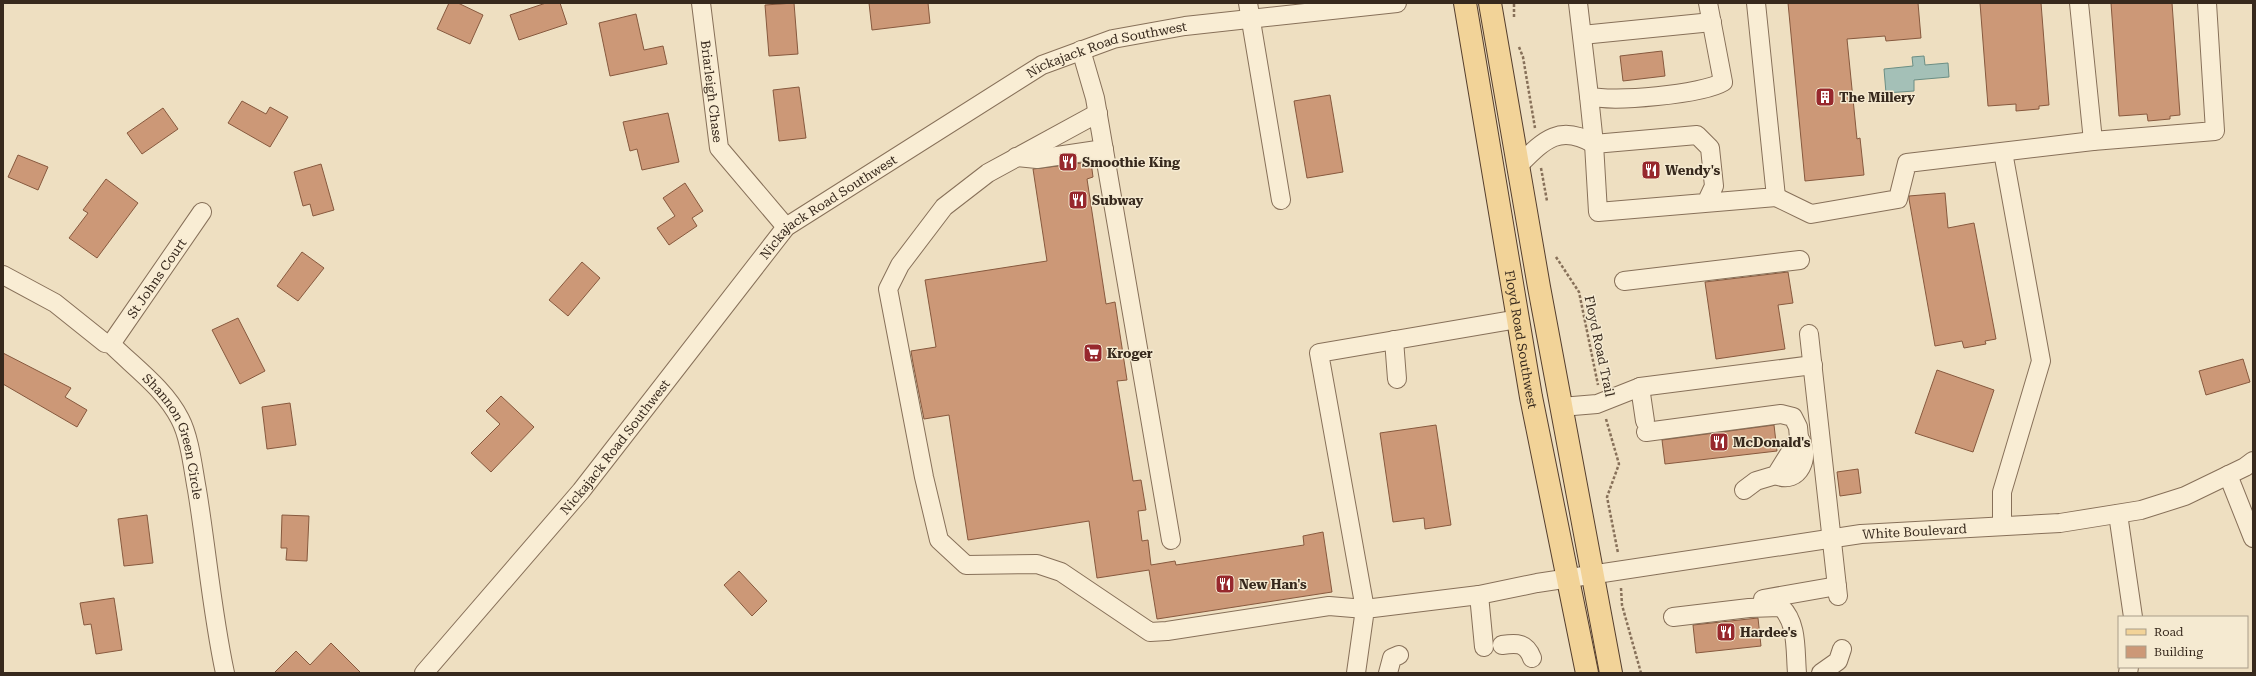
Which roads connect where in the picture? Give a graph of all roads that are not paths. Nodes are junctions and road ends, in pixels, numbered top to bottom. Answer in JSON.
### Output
{"nodes":[{"id":1,"x":701,"y":3,"type":"edge"},
{"id":2,"x":1397,"y":3,"type":"edge"},
{"id":3,"x":1465,"y":3,"type":"edge"},
{"id":4,"x":1490,"y":3,"type":"edge"},
{"id":5,"x":1578,"y":3,"type":"edge"},
{"id":6,"x":1708,"y":3,"type":"edge"},
{"id":7,"x":1756,"y":3,"type":"edge"},
{"id":8,"x":2079,"y":3,"type":"edge"},
{"id":9,"x":2206,"y":3,"type":"edge"},
{"id":10,"x":1249,"y":11,"type":"edge"},
{"id":11,"x":1712,"y":22,"type":"junction"},
{"id":12,"x":1582,"y":35,"type":"junction"},
{"id":13,"x":1081,"y":50,"type":"junction"},
{"id":14,"x":1590,"y":96,"type":"junction"},
{"id":15,"x":1098,"y":113,"type":"junction"},
{"id":16,"x":2093,"y":141,"type":"junction"},
{"id":17,"x":1594,"y":144,"type":"junction"},
{"id":18,"x":1104,"y":149,"type":"junction"},
{"id":19,"x":2003,"y":152,"type":"junction"},
{"id":20,"x":1016,"y":157,"type":"junction"},
{"id":21,"x":1518,"y":166,"type":"junction"},
{"id":22,"x":1776,"y":197,"type":"junction"},
{"id":23,"x":1281,"y":200,"type":"dead end"},
{"id":24,"x":1706,"y":203,"type":"junction"},
{"id":25,"x":202,"y":212,"type":"dead end"},
{"id":26,"x":786,"y":226,"type":"junction"},
{"id":27,"x":1800,"y":260,"type":"dead end"},
{"id":28,"x":3,"y":275,"type":"edge"},
{"id":29,"x":1624,"y":281,"type":"dead end"},
{"id":30,"x":1518,"y":319,"type":"junction"},
{"id":31,"x":1810,"y":334,"type":"dead end"},
{"id":32,"x":1394,"y":340,"type":"junction"},
{"id":33,"x":111,"y":344,"type":"junction"},
{"id":34,"x":1813,"y":365,"type":"junction"},
{"id":35,"x":1397,"y":379,"type":"dead end"},
{"id":36,"x":1640,"y":387,"type":"junction"},
{"id":37,"x":1561,"y":407,"type":"junction"},
{"id":38,"x":2253,"y":461,"type":"edge"},
{"id":39,"x":2228,"y":475,"type":"junction"},
{"id":40,"x":1744,"y":490,"type":"dead end"},
{"id":41,"x":2118,"y":514,"type":"junction"},
{"id":42,"x":2002,"y":526,"type":"junction"},
{"id":43,"x":2253,"y":538,"type":"edge"},
{"id":44,"x":1830,"y":539,"type":"junction"},
{"id":45,"x":1171,"y":540,"type":"dead end"},
{"id":46,"x":1592,"y":575,"type":"junction"},
{"id":47,"x":1568,"y":578,"type":"junction"},
{"id":48,"x":1798,"y":594,"type":"junction"},
{"id":49,"x":1479,"y":595,"type":"junction"},
{"id":50,"x":1365,"y":609,"type":"junction"},
{"id":51,"x":2133,"y":616,"type":"edge"},
{"id":52,"x":1502,"y":645,"type":"dead end"},
{"id":53,"x":1484,"y":646,"type":"dead end"},
{"id":54,"x":1842,"y":649,"type":"dead end"},
{"id":55,"x":1399,"y":656,"type":"dead end"},
{"id":56,"x":1532,"y":658,"type":"dead end"},
{"id":57,"x":225,"y":673,"type":"edge"},
{"id":58,"x":424,"y":673,"type":"edge"},
{"id":59,"x":1356,"y":673,"type":"edge"},
{"id":60,"x":1388,"y":673,"type":"edge"},
{"id":61,"x":1587,"y":673,"type":"edge"},
{"id":62,"x":1611,"y":673,"type":"edge"},
{"id":63,"x":1796,"y":673,"type":"edge"},
{"id":64,"x":1807,"y":673,"type":"edge"},
{"id":65,"x":1821,"y":673,"type":"edge"}],
"edges":[{"from":1,"to":26,"type":"street","name":"Briarleigh Chase"},
{"from":2,"to":10,"type":"street","name":"Nickajack Road Southwest"},
{"from":3,"to":30,"type":"main road","name":"Floyd Road Southwest"},
{"from":4,"to":21,"type":"main road","name":"Floyd Road Southwest"},
{"from":5,"to":12,"type":"street"},
{"from":6,"to":11,"type":"street"},
{"from":7,"to":22,"type":"street"},
{"from":8,"to":16,"type":"street"},
{"from":9,"to":16,"type":"street"},
{"from":10,"to":13,"type":"street","name":"Nickajack Road Southwest"},
{"from":10,"to":23,"type":"street"},
{"from":11,"to":12,"type":"street"},
{"from":11,"to":14,"type":"street"},
{"from":12,"to":14,"type":"street"},
{"from":13,"to":15,"type":"street"},
{"from":13,"to":26,"type":"street","name":"Nickajack Road Southwest"},
{"from":14,"to":17,"type":"street"},
{"from":15,"to":18,"type":"street"},
{"from":15,"to":20,"type":"street","name":"White Boulevard"},
{"from":16,"to":19,"type":"street"},
{"from":17,"to":21,"type":"street"},
{"from":17,"to":24,"type":"street"},
{"from":17,"to":24,"type":"street"},
{"from":18,"to":20,"type":"street"},
{"from":18,"to":45,"type":"street"},
{"from":19,"to":22,"type":"street"},
{"from":19,"to":42,"type":"street"},
{"from":20,"to":50,"type":"street","name":"White Boulevard"},
{"from":21,"to":37,"type":"main road","name":"Floyd Road Southwest"},
{"from":22,"to":24,"type":"street"},
{"from":25,"to":33,"type":"street","name":"St Johns Court"},
{"from":26,"to":58,"type":"street","name":"Nickajack Road Southwest"},
{"from":27,"to":29,"type":"street"},
{"from":28,"to":33,"type":"street","name":"Shannon Green Circle"},
{"from":30,"to":32,"type":"street"},
{"from":30,"to":47,"type":"main road","name":"Floyd Road Southwest"},
{"from":31,"to":34,"type":"street"},
{"from":32,"to":35,"type":"street"},
{"from":32,"to":50,"type":"street"},
{"from":33,"to":57,"type":"street","name":"Shannon Green Circle"},
{"from":34,"to":36,"type":"street"},
{"from":34,"to":44,"type":"street"},
{"from":36,"to":37,"type":"street"},
{"from":36,"to":40,"type":"street"},
{"from":37,"to":46,"type":"main road","name":"Floyd Road Southwest"},
{"from":38,"to":39,"type":"street","name":"White Boulevard"},
{"from":39,"to":41,"type":"street","name":"White Boulevard"},
{"from":39,"to":43,"type":"street"},
{"from":41,"to":42,"type":"street","name":"White Boulevard"},
{"from":41,"to":51,"type":"street"},
{"from":42,"to":44,"type":"street","name":"White Boulevard"},
{"from":44,"to":46,"type":"street","name":"White Boulevard"},
{"from":44,"to":48,"type":"street"},
{"from":46,"to":47,"type":"street","name":"White Boulevard"},
{"from":46,"to":62,"type":"main road","name":"Floyd Road Southwest"},
{"from":47,"to":49,"type":"street","name":"White Boulevard"},
{"from":47,"to":61,"type":"main road","name":"Floyd Road Southwest"},
{"from":48,"to":63,"type":"street"},
{"from":48,"to":64,"type":"street"},
{"from":49,"to":50,"type":"street","name":"White Boulevard"},
{"from":49,"to":53,"type":"street"},
{"from":50,"to":59,"type":"street"},
{"from":52,"to":56,"type":"street"},
{"from":54,"to":65,"type":"street"},
{"from":55,"to":60,"type":"street"}]}
